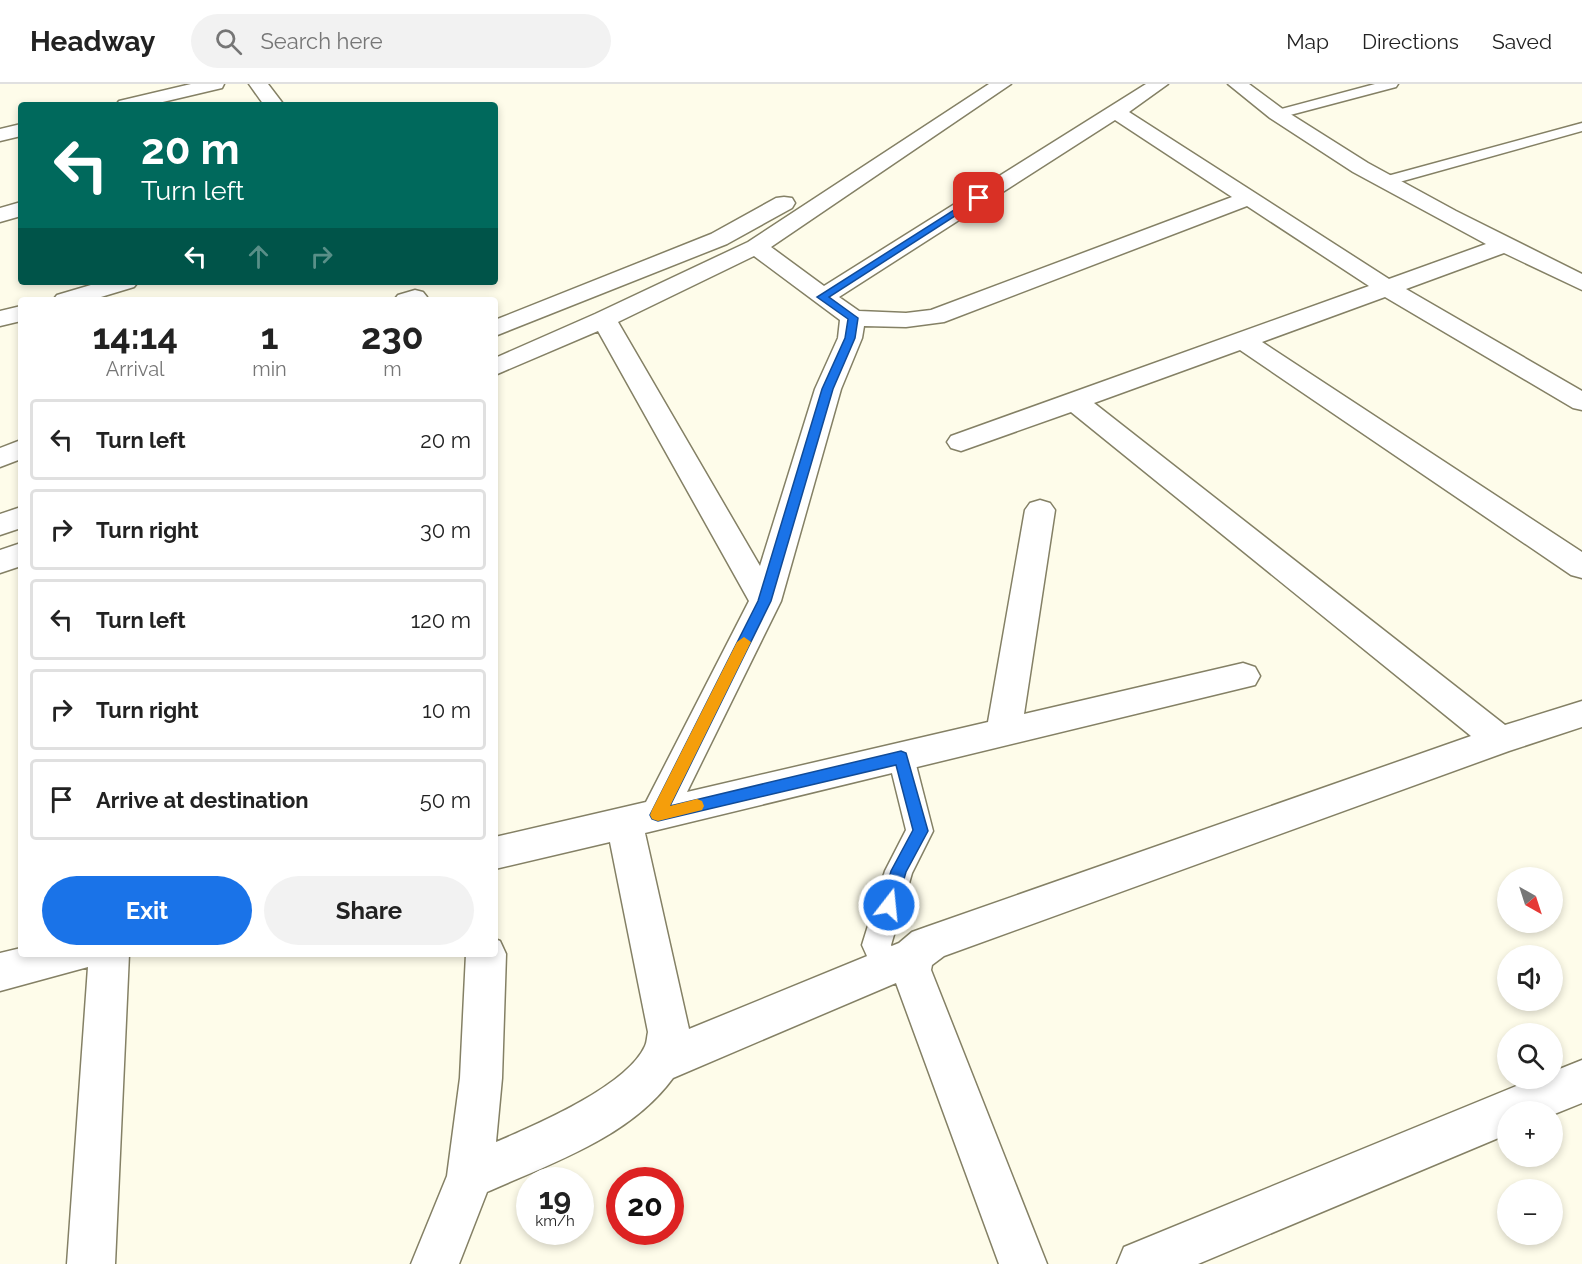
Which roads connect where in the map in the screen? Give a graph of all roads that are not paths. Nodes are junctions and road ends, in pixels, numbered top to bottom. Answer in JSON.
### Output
{"nodes":[{"id":1,"x":215,"y":84,"type":"edge"},
{"id":2,"x":258,"y":84,"type":"edge"},
{"id":3,"x":971,"y":84,"type":"edge"},
{"id":4,"x":1002,"y":84,"type":"edge"},
{"id":5,"x":1159,"y":84,"type":"edge"},
{"id":6,"x":1237,"y":84,"type":"edge"},
{"id":7,"x":1391,"y":84,"type":"edge"},
{"id":8,"x":150,"y":91,"type":"edge"},
{"id":9,"x":131,"y":102,"type":"edge"},
{"id":10,"x":272,"y":102,"type":"edge"},
{"id":11,"x":1116,"y":112,"type":"junction"},
{"id":12,"x":1275,"y":114,"type":"junction"},
{"id":13,"x":1582,"y":127,"type":"edge"},
{"id":14,"x":18,"y":131,"type":"edge"},
{"id":15,"x":0,"y":135,"type":"edge"},
{"id":16,"x":1385,"y":181,"type":"junction"},
{"id":17,"x":1249,"y":198,"type":"junction"},
{"id":18,"x":18,"y":210,"type":"edge"},
{"id":19,"x":0,"y":214,"type":"edge"},
{"id":20,"x":1506,"y":245,"type":"junction"},
{"id":21,"x":756,"y":247,"type":"junction"},
{"id":22,"x":1582,"y":283,"type":"edge"},
{"id":23,"x":116,"y":285,"type":"edge"},
{"id":24,"x":1387,"y":288,"type":"junction"},
{"id":25,"x":75,"y":297,"type":"edge"},
{"id":26,"x":822,"y":297,"type":"junction"},
{"id":27,"x":18,"y":314,"type":"edge"},
{"id":28,"x":853,"y":318,"type":"junction"},
{"id":29,"x":0,"y":319,"type":"edge"},
{"id":30,"x":604,"y":319,"type":"junction"},
{"id":31,"x":498,"y":328,"type":"edge"},
{"id":32,"x":1244,"y":341,"type":"junction"},
{"id":33,"x":498,"y":366,"type":"edge"},
{"id":34,"x":1074,"y":401,"type":"junction"},
{"id":35,"x":1582,"y":402,"type":"edge"},
{"id":36,"x":961,"y":442,"type":"dead end"},
{"id":37,"x":18,"y":450,"type":"edge"},
{"id":38,"x":0,"y":458,"type":"edge"},
{"id":39,"x":1040,"y":510,"type":"dead end"},
{"id":40,"x":18,"y":518,"type":"edge"},
{"id":41,"x":0,"y":525,"type":"edge"},
{"id":42,"x":18,"y":555,"type":"edge"},
{"id":43,"x":0,"y":562,"type":"edge"},
{"id":44,"x":1582,"y":567,"type":"edge"},
{"id":45,"x":765,"y":601,"type":"junction"},
{"id":46,"x":1244,"y":676,"type":"dead end"},
{"id":47,"x":1582,"y":714,"type":"edge"},
{"id":48,"x":1004,"y":732,"type":"junction"},
{"id":49,"x":1500,"y":740,"type":"junction"},
{"id":50,"x":901,"y":757,"type":"junction"},
{"id":51,"x":641,"y":819,"type":"junction"},
{"id":52,"x":498,"y":852,"type":"edge"},
{"id":53,"x":62,"y":957,"type":"edge"},
{"id":54,"x":109,"y":957,"type":"edge"},
{"id":55,"x":486,"y":957,"type":"edge"},
{"id":56,"x":900,"y":961,"type":"junction"},
{"id":57,"x":0,"y":972,"type":"edge"},
{"id":58,"x":658,"y":1063,"type":"junction"},
{"id":59,"x":1582,"y":1081,"type":"edge"},
{"id":60,"x":1534,"y":1101,"type":"edge"},
{"id":61,"x":1497,"y":1117,"type":"edge"},
{"id":62,"x":470,"y":1176,"type":"junction"},
{"id":63,"x":91,"y":1264,"type":"edge"},
{"id":64,"x":435,"y":1264,"type":"edge"},
{"id":65,"x":1023,"y":1264,"type":"edge"},
{"id":66,"x":1141,"y":1264,"type":"edge"}],
"edges":[{"from":1,"to":8,"type":"street"},
{"from":2,"to":10,"type":"street"},
{"from":3,"to":31,"type":"street"},
{"from":4,"to":21,"type":"street"},
{"from":5,"to":11,"type":"street"},
{"from":6,"to":12,"type":"street"},
{"from":7,"to":12,"type":"lane"},
{"from":8,"to":9,"type":"street"},
{"from":11,"to":17,"type":"street"},
{"from":11,"to":26,"type":"street"},
{"from":12,"to":16,"type":"street"},
{"from":13,"to":16,"type":"lane"},
{"from":14,"to":15,"type":"street"},
{"from":16,"to":20,"type":"street"},
{"from":17,"to":24,"type":"street"},
{"from":17,"to":28,"type":"street"},
{"from":18,"to":19,"type":"street"},
{"from":20,"to":22,"type":"street"},
{"from":20,"to":24,"type":"street"},
{"from":21,"to":26,"type":"street"},
{"from":21,"to":30,"type":"street"},
{"from":23,"to":25,"type":"street"},
{"from":24,"to":32,"type":"street"},
{"from":24,"to":35,"type":"street"},
{"from":26,"to":28,"type":"street"},
{"from":27,"to":29,"type":"street"},
{"from":28,"to":45,"type":"street"},
{"from":30,"to":33,"type":"street"},
{"from":30,"to":45,"type":"street"},
{"from":32,"to":34,"type":"street"},
{"from":32,"to":44,"type":"street"},
{"from":34,"to":36,"type":"street"},
{"from":34,"to":49,"type":"street"},
{"from":37,"to":38,"type":"street"},
{"from":39,"to":48,"type":"street"},
{"from":40,"to":41,"type":"street"},
{"from":42,"to":43,"type":"street"},
{"from":45,"to":51,"type":"street"},
{"from":46,"to":48,"type":"street"},
{"from":47,"to":49,"type":"street"},
{"from":48,"to":50,"type":"street"},
{"from":49,"to":56,"type":"street"},
{"from":50,"to":51,"type":"street"},
{"from":50,"to":56,"type":"lane"},
{"from":51,"to":52,"type":"street"},
{"from":51,"to":58,"type":"street"},
{"from":53,"to":57,"type":"street"},
{"from":54,"to":63,"type":"street"},
{"from":55,"to":62,"type":"street"},
{"from":56,"to":58,"type":"street"},
{"from":56,"to":65,"type":"street"},
{"from":58,"to":62,"type":"street"},
{"from":59,"to":60,"type":"street"},
{"from":61,"to":66,"type":"street"},
{"from":62,"to":64,"type":"street"}]}
